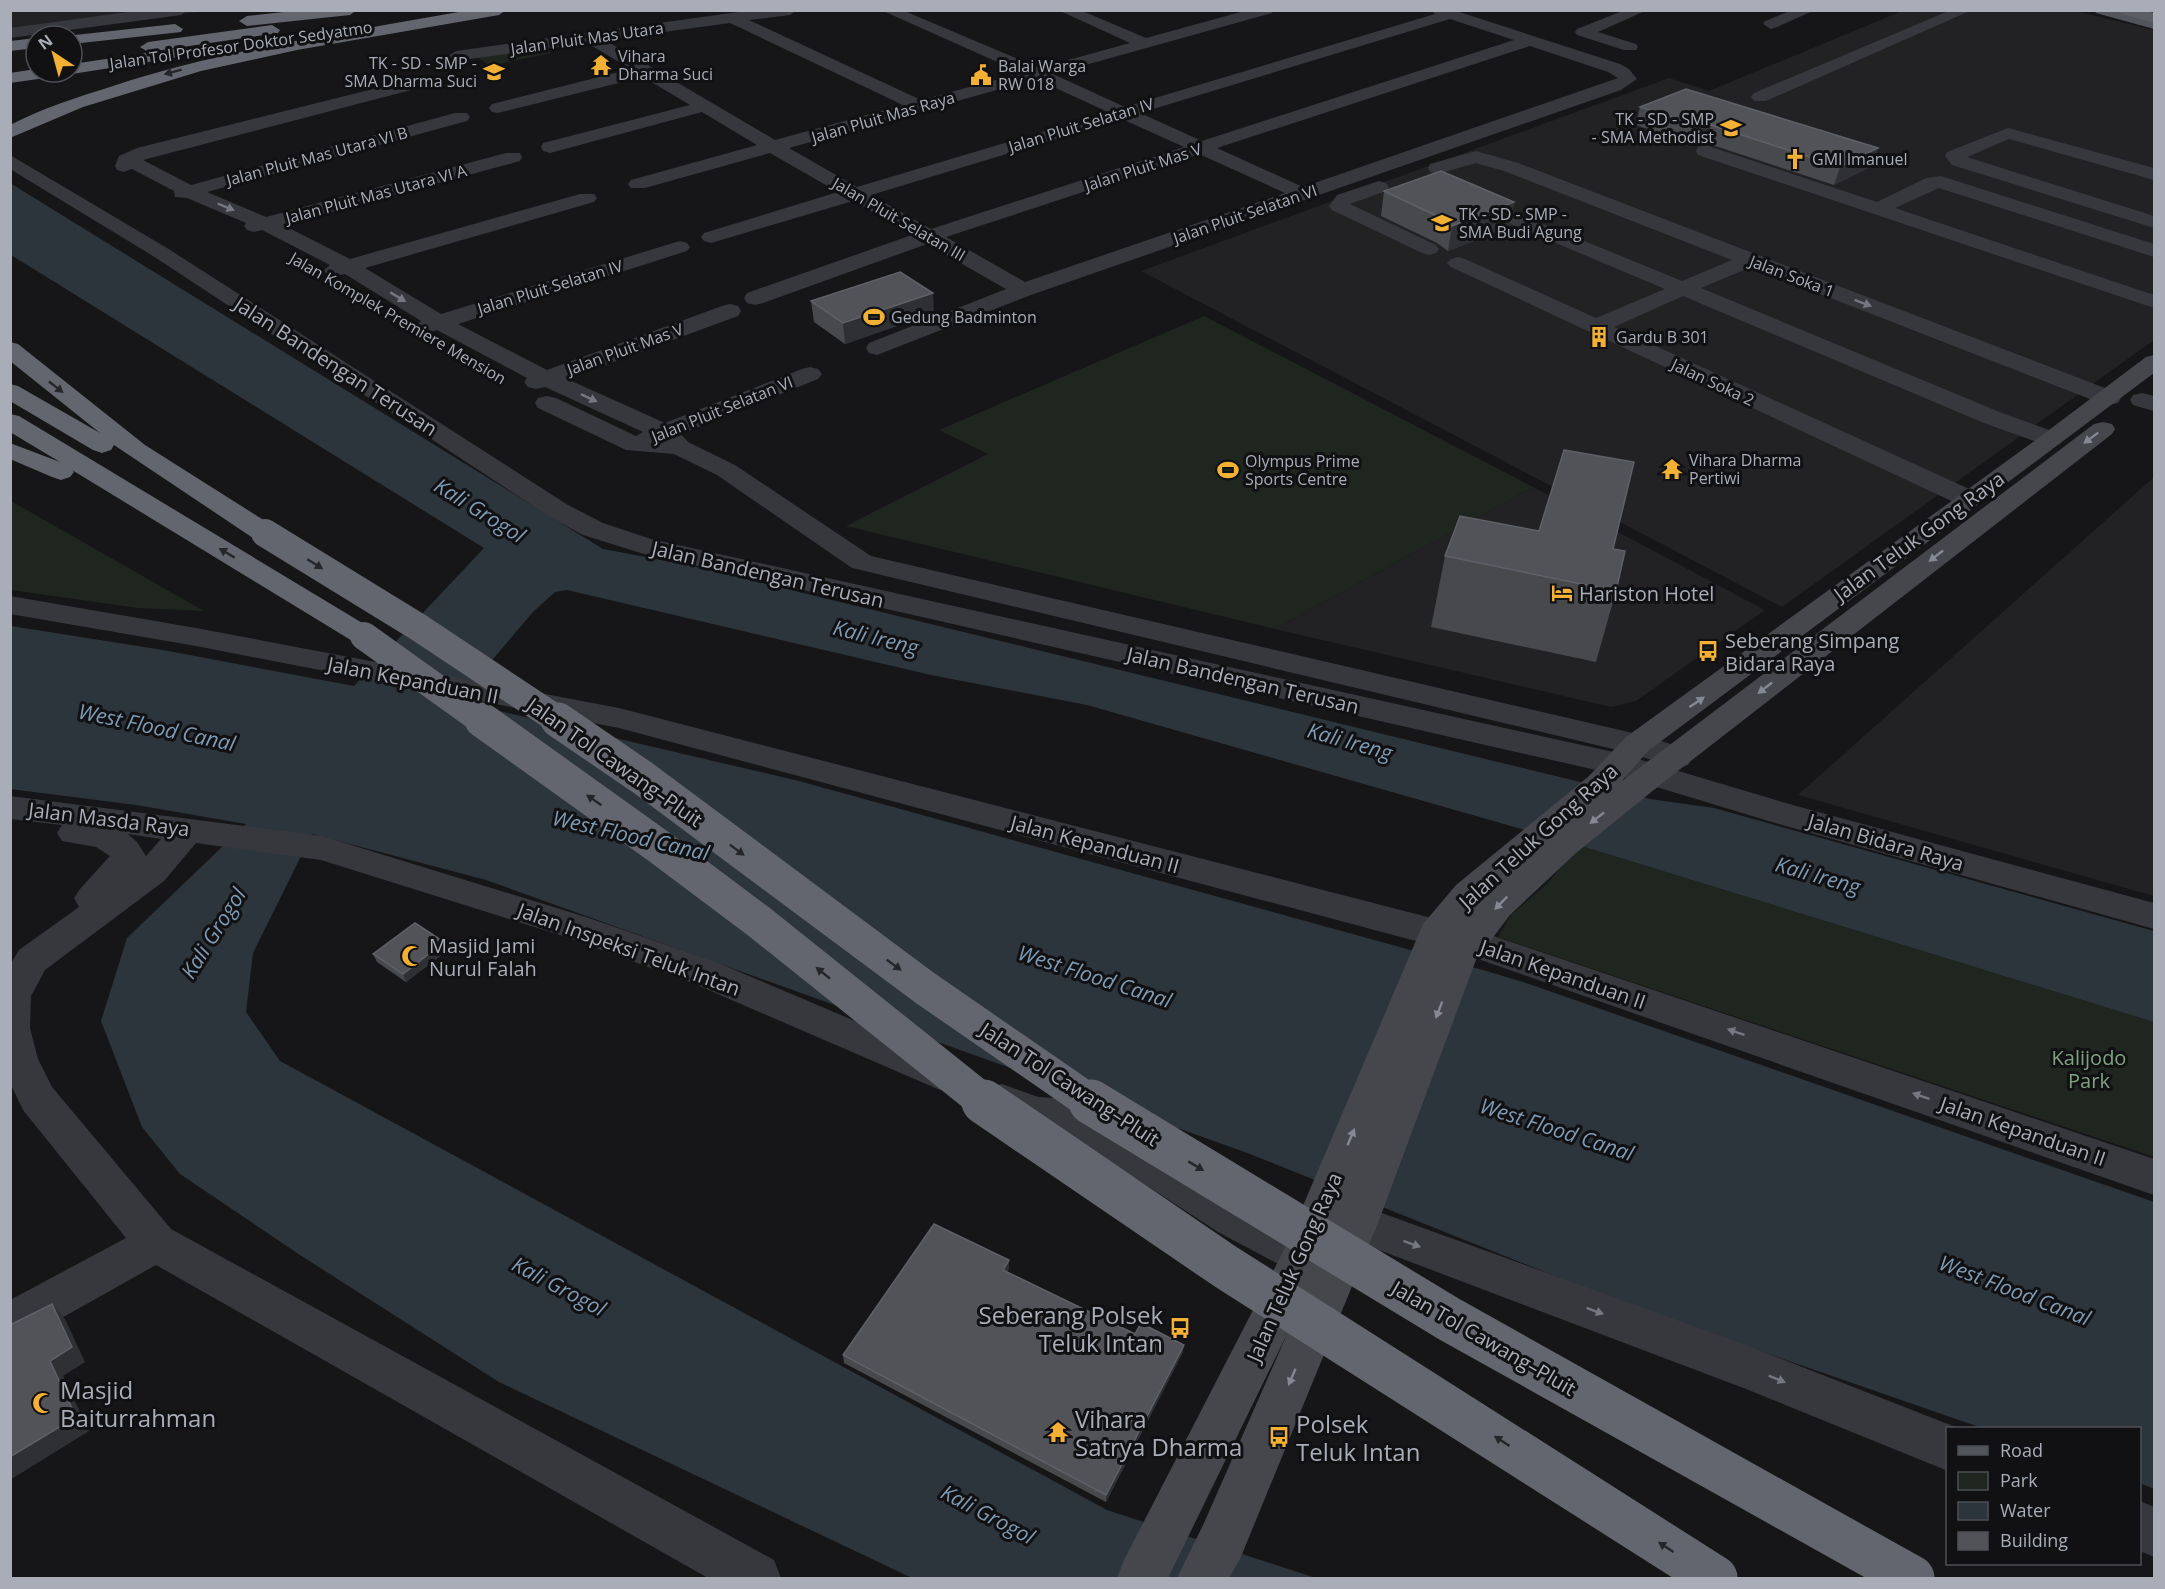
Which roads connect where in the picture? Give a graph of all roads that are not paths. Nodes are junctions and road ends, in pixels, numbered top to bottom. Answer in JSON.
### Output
{"nodes":[{"id":1,"x":181,"y":10,"type":"edge"},
{"id":2,"x":350,"y":10,"type":"edge"},
{"id":3,"x":408,"y":10,"type":"edge"},
{"id":4,"x":481,"y":10,"type":"edge"},
{"id":5,"x":499,"y":10,"type":"edge"},
{"id":6,"x":790,"y":10,"type":"edge"},
{"id":7,"x":888,"y":10,"type":"edge"},
{"id":8,"x":1065,"y":10,"type":"edge"},
{"id":9,"x":1640,"y":10,"type":"edge"},
{"id":10,"x":1965,"y":10,"type":"edge"},
{"id":11,"x":2101,"y":10,"type":"edge"},
{"id":12,"x":2125,"y":10,"type":"edge"},
{"id":13,"x":1805,"y":11,"type":"edge"},
{"id":14,"x":1256,"y":12,"type":"edge"},
{"id":15,"x":1445,"y":12,"type":"edge"},
{"id":16,"x":2154,"y":18,"type":"edge"},
{"id":17,"x":734,"y":19,"type":"junction"},
{"id":18,"x":1771,"y":24,"type":"dead end"},
{"id":19,"x":2154,"y":24,"type":"edge"},
{"id":20,"x":10,"y":33,"type":"edge"},
{"id":21,"x":84,"y":38,"type":"edge"},
{"id":22,"x":590,"y":38,"type":"junction"},
{"id":23,"x":1532,"y":40,"type":"junction"},
{"id":24,"x":1146,"y":44,"type":"junction"},
{"id":25,"x":1630,"y":46,"type":"dead end"},
{"id":26,"x":84,"y":56,"type":"edge"},
{"id":27,"x":456,"y":56,"type":"dead end"},
{"id":28,"x":84,"y":67,"type":"edge"},
{"id":29,"x":645,"y":71,"type":"junction"},
{"id":30,"x":1039,"y":74,"type":"junction"},
{"id":31,"x":409,"y":85,"type":"dead end"},
{"id":32,"x":1760,"y":97,"type":"dead end"},
{"id":33,"x":705,"y":106,"type":"junction"},
{"id":34,"x":919,"y":106,"type":"junction"},
{"id":35,"x":498,"y":108,"type":"dead end"},
{"id":36,"x":1123,"y":112,"type":"junction"},
{"id":37,"x":461,"y":117,"type":"dead end"},
{"id":38,"x":10,"y":133,"type":"edge"},
{"id":39,"x":550,"y":147,"type":"dead end"},
{"id":40,"x":775,"y":148,"type":"junction"},
{"id":41,"x":1200,"y":148,"type":"junction"},
{"id":42,"x":1705,"y":151,"type":"edge"},
{"id":43,"x":513,"y":157,"type":"dead end"},
{"id":44,"x":10,"y":161,"type":"edge"},
{"id":45,"x":1511,"y":166,"type":"junction"},
{"id":46,"x":2154,"y":174,"type":"edge"},
{"id":47,"x":1393,"y":182,"type":"dead end"},
{"id":48,"x":1448,"y":183,"type":"junction"},
{"id":49,"x":638,"y":184,"type":"dead end"},
{"id":50,"x":854,"y":193,"type":"junction"},
{"id":51,"x":180,"y":194,"type":"junction"},
{"id":52,"x":1302,"y":194,"type":"junction"},
{"id":53,"x":588,"y":198,"type":"dead end"},
{"id":54,"x":1879,"y":208,"type":"junction"},
{"id":55,"x":2154,"y":222,"type":"edge"},
{"id":56,"x":264,"y":224,"type":"junction"},
{"id":57,"x":1524,"y":230,"type":"dead end"},
{"id":58,"x":238,"y":232,"type":"junction"},
{"id":59,"x":929,"y":236,"type":"junction"},
{"id":60,"x":711,"y":237,"type":"dead end"},
{"id":61,"x":680,"y":247,"type":"dead end"},
{"id":62,"x":1429,"y":249,"type":"dead end"},
{"id":63,"x":2154,"y":251,"type":"edge"},
{"id":64,"x":1749,"y":260,"type":"junction"},
{"id":65,"x":1458,"y":263,"type":"dead end"},
{"id":66,"x":346,"y":265,"type":"junction"},
{"id":67,"x":324,"y":274,"type":"junction"},
{"id":68,"x":1023,"y":290,"type":"junction"},
{"id":69,"x":1678,"y":291,"type":"junction"},
{"id":70,"x":755,"y":298,"type":"dead end"},
{"id":71,"x":2154,"y":302,"type":"edge"},
{"id":72,"x":730,"y":311,"type":"dead end"},
{"id":73,"x":429,"y":325,"type":"junction"},
{"id":74,"x":1595,"y":327,"type":"junction"},
{"id":75,"x":878,"y":348,"type":"dead end"},
{"id":76,"x":10,"y":349,"type":"edge"},
{"id":77,"x":2154,"y":362,"type":"edge"},
{"id":78,"x":810,"y":374,"type":"dead end"},
{"id":79,"x":545,"y":378,"type":"junction"},
{"id":80,"x":520,"y":388,"type":"junction"},
{"id":81,"x":10,"y":391,"type":"edge"},
{"id":82,"x":2109,"y":398,"type":"junction"},
{"id":83,"x":2150,"y":398,"type":"edge"},
{"id":84,"x":10,"y":421,"type":"edge"},
{"id":85,"x":672,"y":439,"type":"junction"},
{"id":86,"x":2047,"y":443,"type":"junction"},
{"id":87,"x":10,"y":450,"type":"edge"},
{"id":88,"x":117,"y":486,"type":"junction"},
{"id":89,"x":1970,"y":499,"type":"junction"},
{"id":90,"x":1995,"y":510,"type":"junction"},
{"id":91,"x":264,"y":532,"type":"junction"},
{"id":92,"x":10,"y":605,"type":"edge"},
{"id":93,"x":1646,"y":761,"type":"junction"},
{"id":94,"x":10,"y":807,"type":"edge"},
{"id":95,"x":10,"y":827,"type":"edge"},
{"id":96,"x":198,"y":831,"type":"junction"},
{"id":97,"x":2154,"y":916,"type":"edge"},
{"id":98,"x":70,"y":932,"type":"junction"},
{"id":99,"x":1449,"y":945,"type":"junction"},
{"id":100,"x":2154,"y":1177,"type":"edge"},
{"id":101,"x":1350,"y":1207,"type":"junction"},
{"id":102,"x":156,"y":1243,"type":"junction"},
{"id":103,"x":1313,"y":1277,"type":"junction"},
{"id":104,"x":10,"y":1323,"type":"edge"},
{"id":105,"x":1946,"y":1448,"type":"edge"},
{"id":106,"x":1212,"y":1560,"type":"edge"},
{"id":107,"x":756,"y":1578,"type":"edge"},
{"id":108,"x":1142,"y":1578,"type":"edge"},
{"id":109,"x":1715,"y":1578,"type":"edge"},
{"id":110,"x":1912,"y":1578,"type":"edge"}],
"edges":[{"from":1,"to":20,"type":"street"},
{"from":2,"to":21,"type":"highway"},
{"from":3,"to":26,"type":"highway"},
{"from":4,"to":28,"type":"highway","name":"Jalan Tol Profesor Doktor Sedyatmo"},
{"from":5,"to":38,"type":"highway","one_way":true},
{"from":6,"to":17,"type":"street","name":"Jalan Pluit Mas Utara"},
{"from":7,"to":30,"type":"street"},
{"from":8,"to":24,"type":"street"},
{"from":9,"to":25,"type":"street"},
{"from":10,"to":32,"type":"street"},
{"from":11,"to":19,"type":"main road"},
{"from":12,"to":16,"type":"highway"},
{"from":13,"to":18,"type":"street"},
{"from":14,"to":24,"type":"street","name":"Jalan Pluit Mas Raya"},
{"from":15,"to":23,"type":"street"},
{"from":15,"to":36,"type":"street","name":"Jalan Pluit Selatan IV"},
{"from":17,"to":22,"type":"street","name":"Jalan Pluit Mas Utara"},
{"from":17,"to":34,"type":"street"},
{"from":22,"to":27,"type":"street","name":"Jalan Pluit Mas Utara"},
{"from":22,"to":29,"type":"street","name":"Jalan Pluit Selatan III"},
{"from":23,"to":41,"type":"street","name":"Jalan Pluit Mas V"},
{"from":23,"to":52,"type":"street","name":"Jalan Pluit Selatan VI"},
{"from":24,"to":30,"type":"street","name":"Jalan Pluit Mas Raya"},
{"from":29,"to":33,"type":"street","name":"Jalan Pluit Selatan III"},
{"from":29,"to":35,"type":"street"},
{"from":30,"to":34,"type":"street","name":"Jalan Pluit Mas Raya"},
{"from":30,"to":36,"type":"street"},
{"from":31,"to":51,"type":"street","name":"Jalan Komplek Premiere Mension"},
{"from":33,"to":39,"type":"street"},
{"from":33,"to":40,"type":"street","name":"Jalan Pluit Selatan III"},
{"from":34,"to":40,"type":"street","name":"Jalan Pluit Mas Raya"},
{"from":36,"to":41,"type":"street"},
{"from":36,"to":50,"type":"street","name":"Jalan Pluit Selatan IV"},
{"from":37,"to":51,"type":"street","name":"Jalan Pluit Mas Utara VI B"},
{"from":40,"to":49,"type":"street","name":"Jalan Pluit Mas Raya"},
{"from":40,"to":50,"type":"street","name":"Jalan Pluit Selatan III"},
{"from":41,"to":52,"type":"street"},
{"from":41,"to":59,"type":"street","name":"Jalan Pluit Mas V"},
{"from":42,"to":54,"type":"street"},
{"from":43,"to":56,"type":"street","name":"Jalan Pluit Mas Utara VI A"},
{"from":44,"to":93,"type":"street","name":"Jalan Bandengan Terusan"},
{"from":45,"to":48,"type":"street"},
{"from":45,"to":48,"type":"street","name":"Jalan Soka 1"},
{"from":45,"to":64,"type":"street","name":"Jalan Soka 1"},
{"from":46,"to":55,"type":"street"},
{"from":47,"to":62,"type":"street"},
{"from":48,"to":69,"type":"street"},
{"from":50,"to":59,"type":"street","name":"Jalan Pluit Selatan III"},
{"from":50,"to":60,"type":"street","name":"Jalan Pluit Selatan IV"},
{"from":51,"to":56,"type":"street","name":"Jalan Komplek Premiere Mension","one_way":true},
{"from":51,"to":58,"type":"street","name":"Jalan Komplek Premiere Mension"},
{"from":52,"to":68,"type":"street","name":"Jalan Pluit Selatan VI"},
{"from":53,"to":66,"type":"street"},
{"from":54,"to":63,"type":"street"},
{"from":54,"to":71,"type":"street"},
{"from":56,"to":58,"type":"street","name":"Jalan Pluit Mas Utara VI A"},
{"from":56,"to":66,"type":"street","name":"Jalan Komplek Premiere Mension"},
{"from":57,"to":69,"type":"street"},
{"from":58,"to":67,"type":"street","name":"Jalan Komplek Premiere Mension"},
{"from":59,"to":68,"type":"street","name":"Jalan Pluit Selatan III"},
{"from":59,"to":70,"type":"street","name":"Jalan Pluit Mas V"},
{"from":61,"to":73,"type":"street","name":"Jalan Pluit Selatan IV"},
{"from":64,"to":69,"type":"street"},
{"from":64,"to":82,"type":"street","name":"Jalan Soka 1","one_way":true},
{"from":65,"to":74,"type":"street","name":"Jalan Soka 2"},
{"from":66,"to":67,"type":"street"},
{"from":66,"to":73,"type":"street","name":"Jalan Komplek Premiere Mension","one_way":true},
{"from":67,"to":73,"type":"street","name":"Jalan Komplek Premiere Mension"},
{"from":68,"to":75,"type":"street","name":"Jalan Pluit Selatan VI"},
{"from":69,"to":74,"type":"street"},
{"from":69,"to":86,"type":"street"},
{"from":72,"to":79,"type":"street","name":"Jalan Pluit Mas V"},
{"from":73,"to":79,"type":"street","name":"Jalan Komplek Premiere Mension"},
{"from":73,"to":80,"type":"street","name":"Jalan Komplek Premiere Mension"},
{"from":74,"to":89,"type":"street","name":"Jalan Soka 2"},
{"from":76,"to":91,"type":"highway","one_way":true},
{"from":77,"to":82,"type":"main road","name":"Jalan Teluk Gong Raya"},
{"from":78,"to":85,"type":"street","name":"Jalan Pluit Selatan VI"},
{"from":79,"to":80,"type":"street","name":"Jalan Pluit Mas V"},
{"from":79,"to":85,"type":"street","name":"Jalan Komplek Premiere Mension","one_way":true},
{"from":80,"to":85,"type":"street","name":"Jalan Komplek Premiere Mension"},
{"from":81,"to":91,"type":"highway"},
{"from":82,"to":86,"type":"main road","name":"Jalan Teluk Gong Raya"},
{"from":83,"to":90,"type":"main road","name":"Jalan Teluk Gong Raya","one_way":true},
{"from":84,"to":88,"type":"highway"},
{"from":85,"to":93,"type":"street","name":"Jalan Komplek Premiere Mension"},
{"from":86,"to":89,"type":"main road","name":"Jalan Teluk Gong Raya"},
{"from":87,"to":88,"type":"highway"},
{"from":109,"to":88,"type":"highway","one_way":true,"bridge":true},
{"from":89,"to":90,"type":"main road"},
{"from":93,"to":89,"type":"main road","name":"Jalan Teluk Gong Raya","one_way":true},
{"from":90,"to":93,"type":"main road","name":"Jalan Teluk Gong Raya","one_way":true},
{"from":91,"to":110,"type":"highway","name":"Jalan Tol Cawang–Pluit","one_way":true,"bridge":true},
{"from":92,"to":99,"type":"street","name":"Jalan Kepanduan II","bridge":true},
{"from":93,"to":97,"type":"street","name":"Jalan Bidara Raya"},
{"from":93,"to":99,"type":"main road","name":"Jalan Teluk Gong Raya"},
{"from":94,"to":96,"type":"street","name":"Jalan Masda Raya"},
{"from":95,"to":98,"type":"street"},
{"from":96,"to":98,"type":"street"},
{"from":96,"to":103,"type":"street","name":"Jalan Inspeksi Teluk Intan"},
{"from":98,"to":102,"type":"street"},
{"from":100,"to":99,"type":"street","name":"Jalan Kepanduan II","one_way":true},
{"from":99,"to":101,"type":"main road","name":"Jalan Teluk Gong Raya"},
{"from":101,"to":103,"type":"main road","name":"Jalan Teluk Gong Raya"},
{"from":101,"to":105,"type":"street","one_way":true},
{"from":102,"to":104,"type":"street"},
{"from":102,"to":107,"type":"street"},
{"from":103,"to":106,"type":"main road","name":"Jalan Teluk Gong Raya","one_way":true},
{"from":103,"to":108,"type":"main road","name":"Jalan Teluk Gong Raya"}]}
